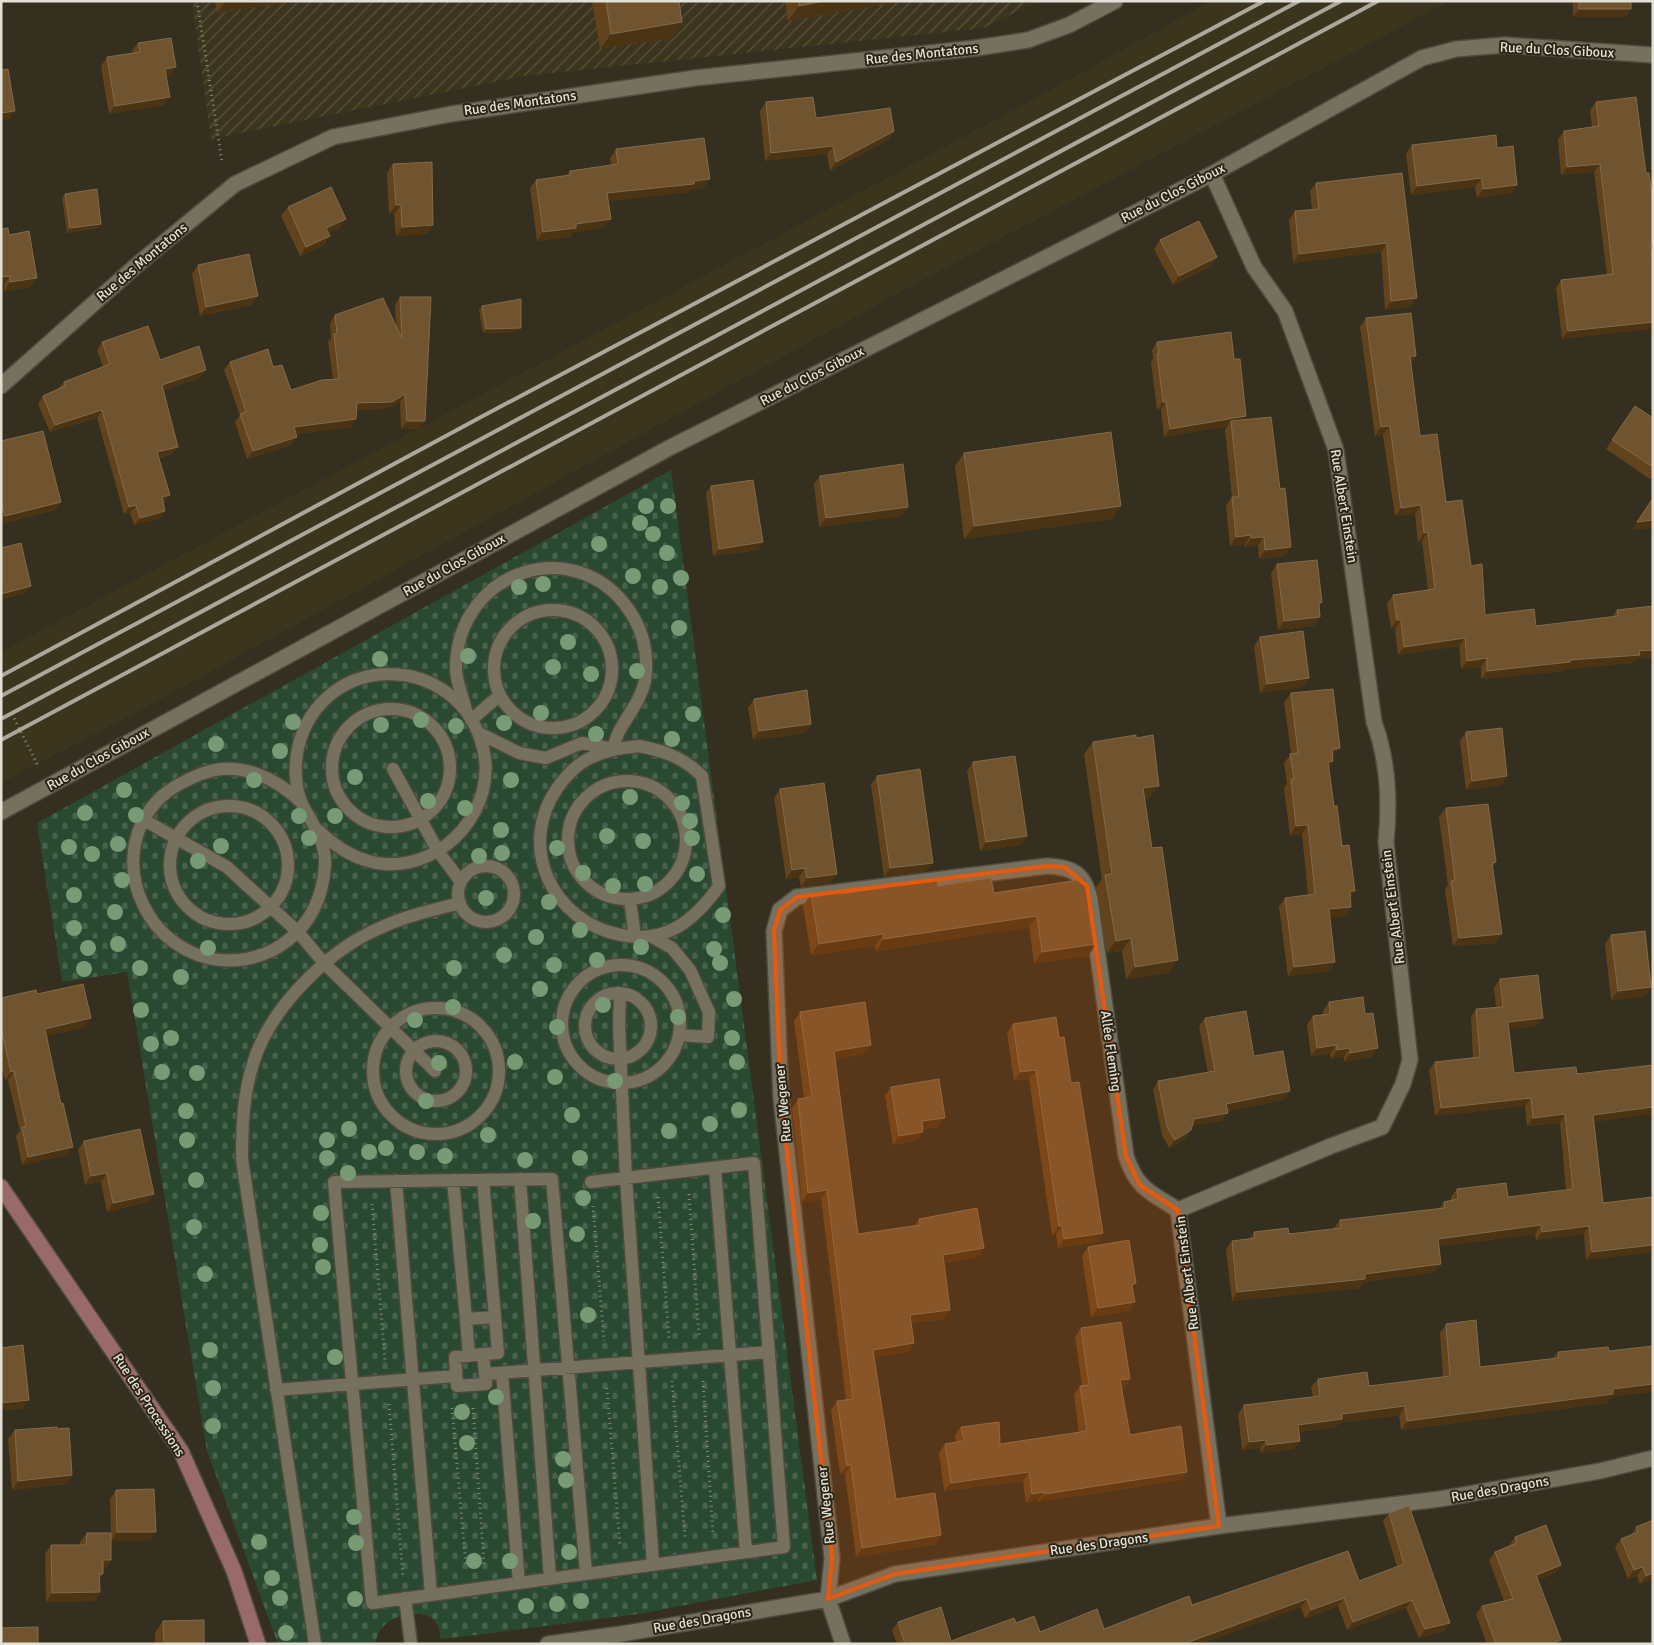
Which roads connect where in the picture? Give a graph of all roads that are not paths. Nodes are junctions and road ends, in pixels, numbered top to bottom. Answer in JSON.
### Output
{"nodes":[{"id":1,"x":1115,"y":1,"type":"edge"},
{"id":2,"x":1653,"y":55,"type":"edge"},
{"id":3,"x":1212,"y":174,"type":"junction"},
{"id":4,"x":1,"y":386,"type":"edge"},
{"id":5,"x":500,"y":695,"type":"junction"},
{"id":6,"x":469,"y":715,"type":"junction"},
{"id":7,"x":480,"y":733,"type":"junction"},
{"id":8,"x":613,"y":749,"type":"junction"},
{"id":9,"x":393,"y":769,"type":"dead end"},
{"id":10,"x":302,"y":803,"type":"junction"},
{"id":11,"x":1,"y":812,"type":"edge"},
{"id":12,"x":144,"y":820,"type":"junction"},
{"id":13,"x":420,"y":820,"type":"junction"},
{"id":14,"x":318,"y":830,"type":"junction"},
{"id":15,"x":176,"y":838,"type":"junction"},
{"id":16,"x":438,"y":852,"type":"junction"},
{"id":17,"x":1076,"y":873,"type":"joint"},
{"id":18,"x":461,"y":882,"type":"junction"},
{"id":19,"x":630,"y":900,"type":"junction"},
{"id":20,"x":460,"y":903,"type":"junction"},
{"id":21,"x":272,"y":907,"type":"junction"},
{"id":22,"x":298,"y":932,"type":"junction"},
{"id":23,"x":635,"y":937,"type":"junction"},
{"id":24,"x":654,"y":938,"type":"junction"},
{"id":25,"x":324,"y":963,"type":"junction"},
{"id":26,"x":620,"y":993,"type":"junction"},
{"id":27,"x":390,"y":1027,"type":"junction"},
{"id":28,"x":679,"y":1035,"type":"junction"},
{"id":29,"x":414,"y":1050,"type":"junction"},
{"id":30,"x":620,"y":1060,"type":"junction"},
{"id":31,"x":435,"y":1071,"type":"dead end"},
{"id":32,"x":621,"y":1083,"type":"junction"},
{"id":33,"x":715,"y":1168,"type":"junction"},
{"id":34,"x":626,"y":1178,"type":"junction"},
{"id":35,"x":520,"y":1179,"type":"junction"},
{"id":36,"x":453,"y":1180,"type":"junction"},
{"id":37,"x":483,"y":1180,"type":"junction"},
{"id":38,"x":396,"y":1181,"type":"junction"},
{"id":39,"x":591,"y":1182,"type":"road end"},
{"id":40,"x":1,"y":1187,"type":"edge"},
{"id":41,"x":1178,"y":1210,"type":"junction"},
{"id":42,"x":495,"y":1317,"type":"junction"},
{"id":43,"x":466,"y":1319,"type":"junction"},
{"id":44,"x":769,"y":1352,"type":"junction"},
{"id":45,"x":483,"y":1354,"type":"junction"},
{"id":46,"x":730,"y":1355,"type":"junction"},
{"id":47,"x":469,"y":1356,"type":"junction"},
{"id":48,"x":639,"y":1362,"type":"junction"},
{"id":49,"x":568,"y":1367,"type":"junction"},
{"id":50,"x":534,"y":1370,"type":"junction"},
{"id":51,"x":502,"y":1373,"type":"junction"},
{"id":52,"x":485,"y":1374,"type":"junction"},
{"id":53,"x":456,"y":1376,"type":"junction"},
{"id":54,"x":413,"y":1379,"type":"junction"},
{"id":55,"x":352,"y":1384,"type":"junction"},
{"id":56,"x":276,"y":1390,"type":"junction"},
{"id":57,"x":1653,"y":1458,"type":"edge"},
{"id":58,"x":1219,"y":1526,"type":"junction"},
{"id":59,"x":746,"y":1552,"type":"junction"},
{"id":60,"x":653,"y":1564,"type":"junction"},
{"id":61,"x":586,"y":1574,"type":"junction"},
{"id":62,"x":550,"y":1578,"type":"junction"},
{"id":63,"x":519,"y":1583,"type":"junction"},
{"id":64,"x":431,"y":1594,"type":"junction"},
{"id":65,"x":405,"y":1598,"type":"junction"},
{"id":66,"x":828,"y":1599,"type":"junction"},
{"id":67,"x":258,"y":1644,"type":"edge"},
{"id":68,"x":315,"y":1644,"type":"edge"},
{"id":69,"x":410,"y":1644,"type":"edge"},
{"id":70,"x":548,"y":1644,"type":"edge"},
{"id":71,"x":843,"y":1644,"type":"edge"}],
"edges":[{"from":1,"to":4,"type":"street","name":"Rue des Montatons"},
{"from":2,"to":3,"type":"street","name":"Rue du Clos Giboux"},
{"from":3,"to":11,"type":"street","name":"Rue du Clos Giboux"},
{"from":3,"to":41,"type":"street","name":"Rue Albert Einstein"},
{"from":5,"to":5,"type":"lane"},
{"from":5,"to":6,"type":"lane"},
{"from":6,"to":7,"type":"lane"},
{"from":6,"to":8,"type":"lane"},
{"from":6,"to":10,"type":"lane"},
{"from":7,"to":8,"type":"lane"},
{"from":7,"to":16,"type":"lane"},
{"from":8,"to":23,"type":"lane"},
{"from":8,"to":24,"type":"lane"},
{"from":9,"to":13,"type":"lane"},
{"from":10,"to":12,"type":"lane"},
{"from":10,"to":14,"type":"lane"},
{"from":12,"to":15,"type":"lane"},
{"from":12,"to":22,"type":"lane"},
{"from":13,"to":13,"type":"lane"},
{"from":13,"to":16,"type":"lane"},
{"from":14,"to":16,"type":"lane"},
{"from":14,"to":22,"type":"lane"},
{"from":15,"to":21,"type":"lane"},
{"from":15,"to":21,"type":"lane"},
{"from":15,"to":21,"type":"lane"},
{"from":16,"to":18,"type":"lane"},
{"from":17,"to":41,"type":"street","name":"Allée Fleming"},
{"from":17,"to":66,"type":"street","name":"Rue Wegener"},
{"from":18,"to":20,"type":"lane"},
{"from":18,"to":20,"type":"lane"},
{"from":19,"to":19,"type":"lane"},
{"from":19,"to":23,"type":"lane"},
{"from":20,"to":25,"type":"lane"},
{"from":21,"to":22,"type":"lane"},
{"from":22,"to":25,"type":"lane"},
{"from":23,"to":24,"type":"lane"},
{"from":24,"to":28,"type":"lane"},
{"from":25,"to":27,"type":"lane"},
{"from":25,"to":56,"type":"lane"},
{"from":26,"to":30,"type":"lane"},
{"from":26,"to":30,"type":"lane"},
{"from":26,"to":30,"type":"lane"},
{"from":27,"to":27,"type":"lane"},
{"from":27,"to":29,"type":"lane"},
{"from":28,"to":32,"type":"lane"},
{"from":28,"to":32,"type":"lane"},
{"from":29,"to":29,"type":"lane"},
{"from":29,"to":31,"type":"lane"},
{"from":30,"to":32,"type":"lane"},
{"from":32,"to":34,"type":"lane"},
{"from":33,"to":34,"type":"lane"},
{"from":33,"to":44,"type":"lane"},
{"from":33,"to":46,"type":"lane"},
{"from":34,"to":39,"type":"lane"},
{"from":34,"to":48,"type":"lane"},
{"from":35,"to":37,"type":"lane"},
{"from":35,"to":49,"type":"lane"},
{"from":35,"to":50,"type":"lane"},
{"from":36,"to":37,"type":"lane"},
{"from":36,"to":38,"type":"lane"},
{"from":36,"to":43,"type":"lane"},
{"from":37,"to":42,"type":"lane"},
{"from":38,"to":54,"type":"lane"},
{"from":38,"to":55,"type":"lane"},
{"from":40,"to":67,"type":"street","name":"Rue des Processions"},
{"from":41,"to":58,"type":"street","name":"Rue Albert Einstein"},
{"from":42,"to":43,"type":"lane"},
{"from":42,"to":45,"type":"lane"},
{"from":43,"to":47,"type":"lane"},
{"from":44,"to":46,"type":"lane"},
{"from":44,"to":59,"type":"lane"},
{"from":45,"to":47,"type":"lane"},
{"from":45,"to":52,"type":"lane"},
{"from":46,"to":48,"type":"lane"},
{"from":46,"to":59,"type":"lane"},
{"from":47,"to":53,"type":"lane"},
{"from":48,"to":49,"type":"lane"},
{"from":48,"to":60,"type":"lane"},
{"from":49,"to":50,"type":"lane"},
{"from":49,"to":61,"type":"lane"},
{"from":50,"to":51,"type":"lane"},
{"from":50,"to":62,"type":"lane"},
{"from":51,"to":52,"type":"lane"},
{"from":51,"to":63,"type":"lane"},
{"from":52,"to":53,"type":"lane"},
{"from":53,"to":54,"type":"lane"},
{"from":54,"to":55,"type":"lane"},
{"from":54,"to":64,"type":"lane"},
{"from":55,"to":56,"type":"lane"},
{"from":55,"to":65,"type":"lane"},
{"from":56,"to":68,"type":"lane"},
{"from":57,"to":58,"type":"street","name":"Rue des Dragons"},
{"from":58,"to":66,"type":"street","name":"Rue des Dragons"},
{"from":59,"to":60,"type":"lane"},
{"from":60,"to":61,"type":"lane"},
{"from":61,"to":62,"type":"lane"},
{"from":62,"to":63,"type":"lane"},
{"from":63,"to":64,"type":"lane"},
{"from":64,"to":65,"type":"lane"},
{"from":65,"to":69,"type":"lane"},
{"from":66,"to":70,"type":"street","name":"Rue des Dragons"},
{"from":66,"to":71,"type":"street"}]}
